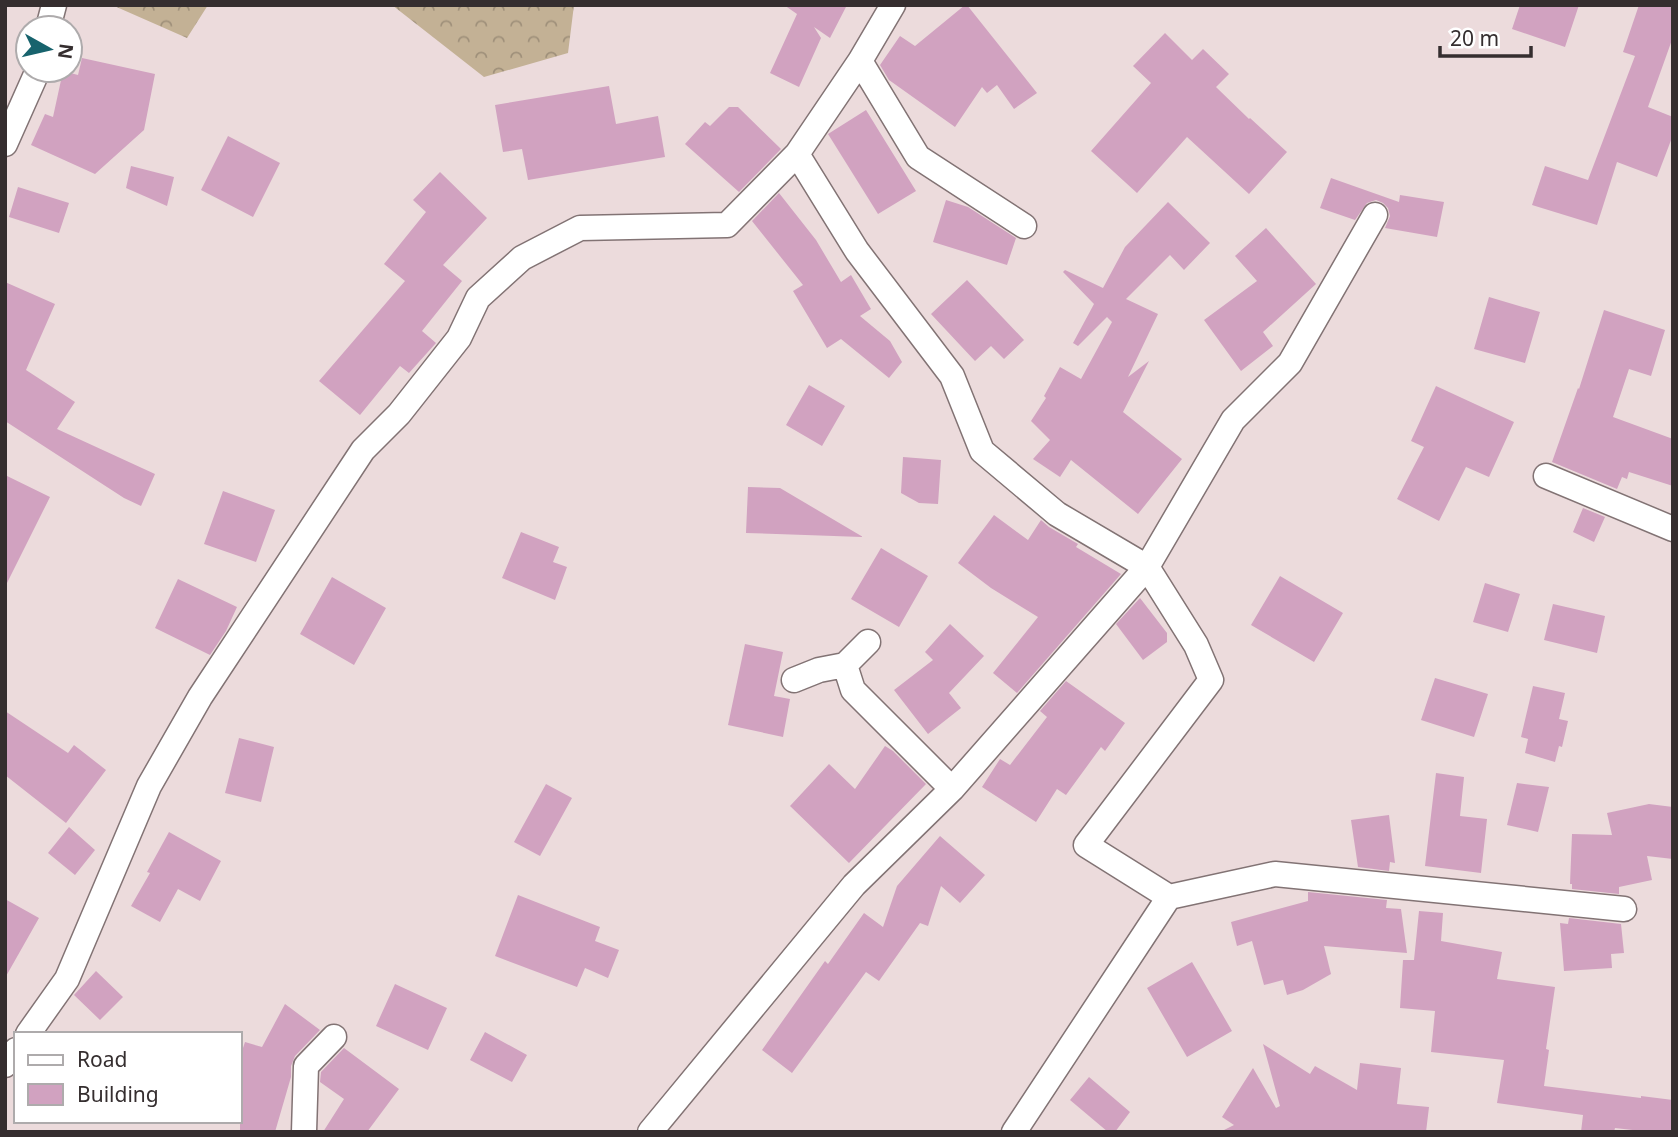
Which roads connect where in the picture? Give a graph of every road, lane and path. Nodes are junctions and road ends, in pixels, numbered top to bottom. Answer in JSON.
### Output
{"nodes":[{"id":1,"x":893,"y":5,"type":"edge"},
{"id":2,"x":860,"y":61,"type":"junction"},
{"id":3,"x":31,"y":84,"type":"edge"},
{"id":4,"x":5,"y":144,"type":"edge"},
{"id":5,"x":797,"y":154,"type":"junction"},
{"id":6,"x":1375,"y":215,"type":"dead end"},
{"id":7,"x":1024,"y":226,"type":"dead end"},
{"id":8,"x":1546,"y":475,"type":"dead end"},
{"id":9,"x":1673,"y":528,"type":"edge"},
{"id":10,"x":1147,"y":567,"type":"junction"},
{"id":11,"x":868,"y":642,"type":"dead end"},
{"id":12,"x":845,"y":665,"type":"junction"},
{"id":13,"x":794,"y":680,"type":"dead end"},
{"id":14,"x":952,"y":789,"type":"junction"},
{"id":15,"x":1169,"y":897,"type":"junction"},
{"id":16,"x":1624,"y":909,"type":"dead end"},
{"id":17,"x":29,"y":1032,"type":"edge"},
{"id":18,"x":334,"y":1037,"type":"dead end"},
{"id":19,"x":304,"y":1132,"type":"edge"},
{"id":20,"x":650,"y":1132,"type":"edge"},
{"id":21,"x":1014,"y":1132,"type":"edge"}],
"edges":[{"from":1,"to":2,"type":"street"},
{"from":2,"to":5,"type":"street"},
{"from":2,"to":7,"type":"street"},
{"from":3,"to":4,"type":"street"},
{"from":5,"to":10,"type":"street"},
{"from":5,"to":17,"type":"street"},
{"from":6,"to":10,"type":"street"},
{"from":8,"to":9,"type":"street"},
{"from":10,"to":14,"type":"street"},
{"from":10,"to":15,"type":"street"},
{"from":11,"to":12,"type":"street"},
{"from":12,"to":13,"type":"street"},
{"from":12,"to":14,"type":"street"},
{"from":14,"to":20,"type":"street"},
{"from":15,"to":16,"type":"street"},
{"from":15,"to":21,"type":"street"},
{"from":18,"to":19,"type":"street"}]}
